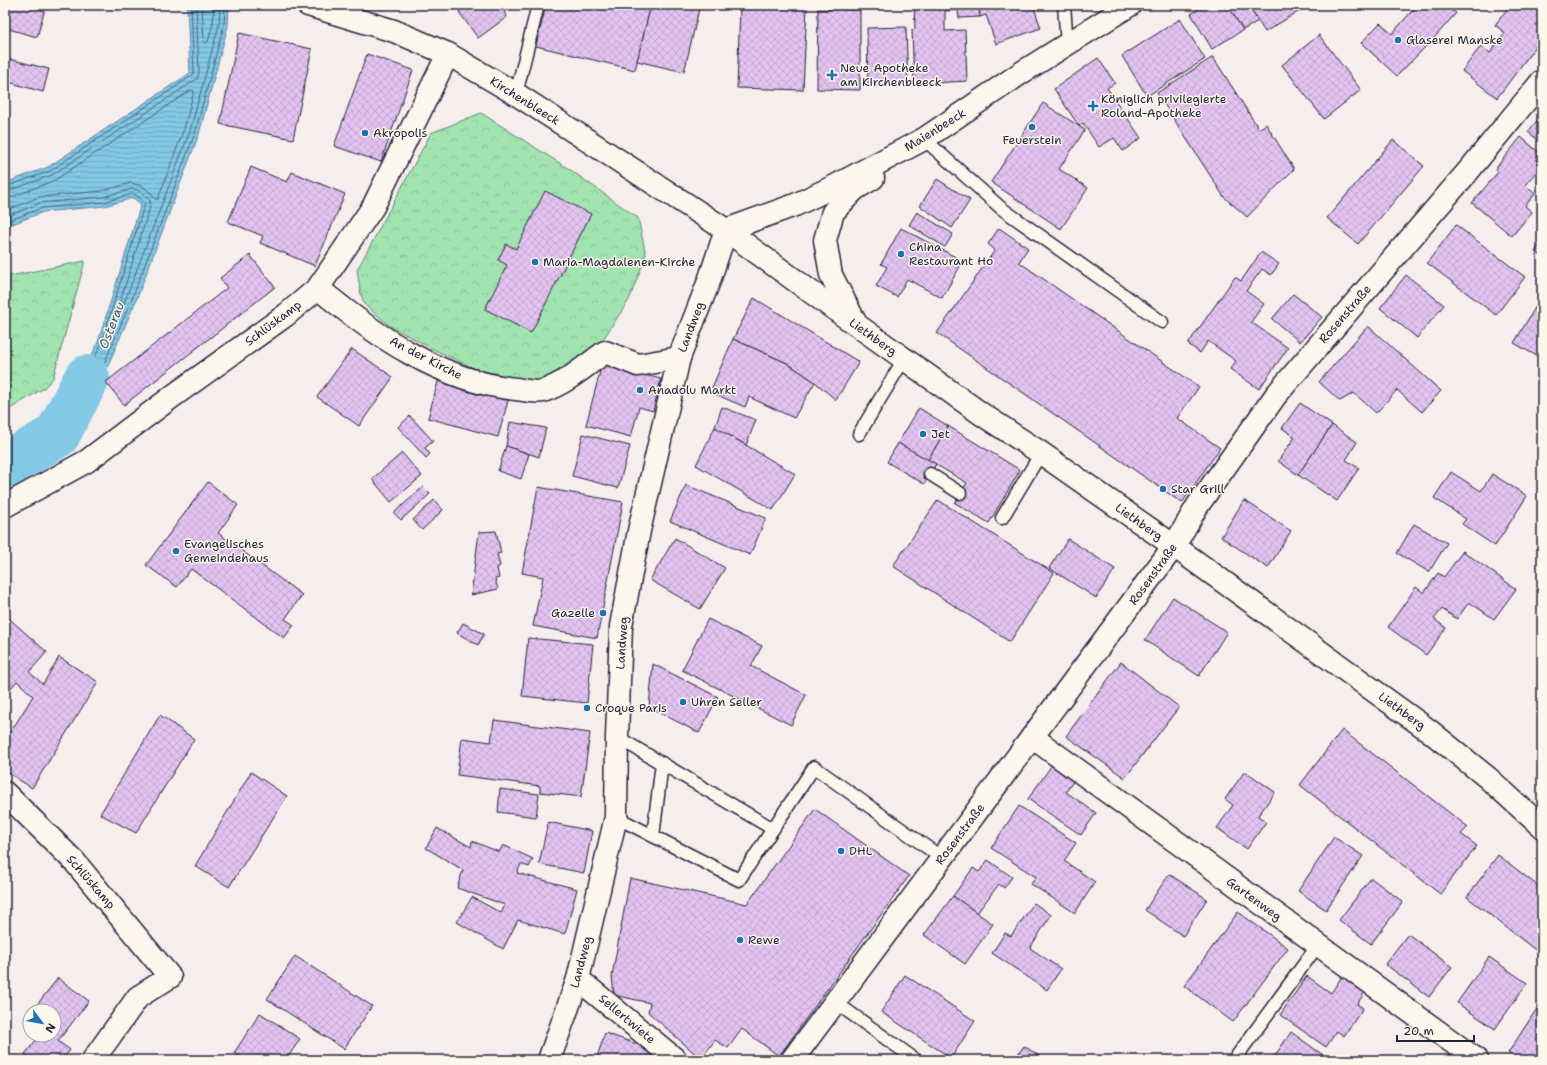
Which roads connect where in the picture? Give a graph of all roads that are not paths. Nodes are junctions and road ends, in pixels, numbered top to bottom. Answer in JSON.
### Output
{"nodes":[{"id":1,"x":308,"y":5,"type":"edge"},
{"id":2,"x":538,"y":5,"type":"edge"},
{"id":3,"x":1064,"y":5,"type":"edge"},
{"id":4,"x":1130,"y":5,"type":"edge"},
{"id":5,"x":1067,"y":45,"type":"junction"},
{"id":6,"x":448,"y":54,"type":"junction"},
{"id":7,"x":1542,"y":81,"type":"edge"},
{"id":8,"x":516,"y":94,"type":"junction"},
{"id":9,"x":924,"y":139,"type":"junction"},
{"id":10,"x":726,"y":230,"type":"junction"},
{"id":11,"x":318,"y":288,"type":"junction"},
{"id":12,"x":1162,"y":322,"type":"dead end"},
{"id":13,"x":856,"y":325,"type":"junction"},
{"id":14,"x":680,"y":358,"type":"junction"},
{"id":15,"x":904,"y":359,"type":"junction"},
{"id":16,"x":859,"y":434,"type":"dead end"},
{"id":17,"x":1041,"y":453,"type":"junction"},
{"id":18,"x":930,"y":474,"type":"dead end"},
{"id":19,"x":960,"y":493,"type":"dead end"},
{"id":20,"x":5,"y":506,"type":"edge"},
{"id":21,"x":1002,"y":518,"type":"dead end"},
{"id":22,"x":1174,"y":546,"type":"junction"},
{"id":23,"x":617,"y":737,"type":"junction"},
{"id":24,"x":1032,"y":737,"type":"junction"},
{"id":25,"x":662,"y":764,"type":"junction"},
{"id":26,"x":5,"y":793,"type":"edge"},
{"id":27,"x":616,"y":817,"type":"junction"},
{"id":28,"x":1542,"y":827,"type":"edge"},
{"id":29,"x":773,"y":829,"type":"junction"},
{"id":30,"x":653,"y":836,"type":"junction"},
{"id":31,"x":942,"y":858,"type":"junction"},
{"id":32,"x":1318,"y":945,"type":"junction"},
{"id":33,"x":578,"y":979,"type":"junction"},
{"id":34,"x":835,"y":1002,"type":"junction"},
{"id":35,"x":93,"y":1060,"type":"edge"},
{"id":36,"x":549,"y":1060,"type":"edge"},
{"id":37,"x":676,"y":1060,"type":"edge"},
{"id":38,"x":792,"y":1060,"type":"edge"},
{"id":39,"x":916,"y":1060,"type":"edge"},
{"id":40,"x":1234,"y":1060,"type":"edge"},
{"id":41,"x":1477,"y":1060,"type":"edge"}],
"edges":[{"from":1,"to":6,"type":"street","name":"Kirchenbleeck"},
{"from":2,"to":8,"type":"lane"},
{"from":3,"to":5,"type":"lane"},
{"from":4,"to":5,"type":"street","name":"Maienbeeck"},
{"from":5,"to":9,"type":"street","name":"Maienbeeck"},
{"from":6,"to":8,"type":"street","name":"Kirchenbleeck"},
{"from":6,"to":11,"type":"street","name":"Schlüskamp"},
{"from":7,"to":22,"type":"street","name":"Rosenstraße"},
{"from":8,"to":10,"type":"street","name":"Kirchenbleeck"},
{"from":9,"to":10,"type":"street","name":"Maienbeeck"},
{"from":9,"to":12,"type":"lane"},
{"from":9,"to":13,"type":"street"},
{"from":10,"to":13,"type":"street","name":"Liethberg"},
{"from":10,"to":14,"type":"street","name":"Landweg"},
{"from":11,"to":14,"type":"street","name":"An der Kirche"},
{"from":11,"to":20,"type":"street","name":"Schlüskamp"},
{"from":13,"to":15,"type":"street","name":"Liethberg"},
{"from":14,"to":23,"type":"street","name":"Landweg"},
{"from":15,"to":16,"type":"lane"},
{"from":15,"to":17,"type":"street","name":"Liethberg"},
{"from":17,"to":21,"type":"lane"},
{"from":17,"to":22,"type":"street","name":"Liethberg"},
{"from":18,"to":19,"type":"lane"},
{"from":22,"to":24,"type":"street","name":"Rosenstraße"},
{"from":22,"to":28,"type":"street","name":"Liethberg"},
{"from":23,"to":25,"type":"lane"},
{"from":23,"to":27,"type":"street","name":"Landweg"},
{"from":24,"to":31,"type":"street","name":"Rosenstraße"},
{"from":24,"to":32,"type":"street","name":"Gartenweg"},
{"from":25,"to":29,"type":"lane"},
{"from":25,"to":30,"type":"lane"},
{"from":26,"to":35,"type":"street","name":"Schlüskamp"},
{"from":27,"to":30,"type":"lane"},
{"from":27,"to":33,"type":"street","name":"Landweg"},
{"from":29,"to":30,"type":"lane"},
{"from":29,"to":31,"type":"lane"},
{"from":31,"to":34,"type":"street","name":"Rosenstraße"},
{"from":32,"to":40,"type":"lane"},
{"from":32,"to":41,"type":"street","name":"Gartenweg"},
{"from":33,"to":36,"type":"street","name":"Landweg"},
{"from":33,"to":37,"type":"street","name":"Sellertwiete"},
{"from":34,"to":38,"type":"street","name":"Rosenstraße"},
{"from":34,"to":39,"type":"lane"}]}
